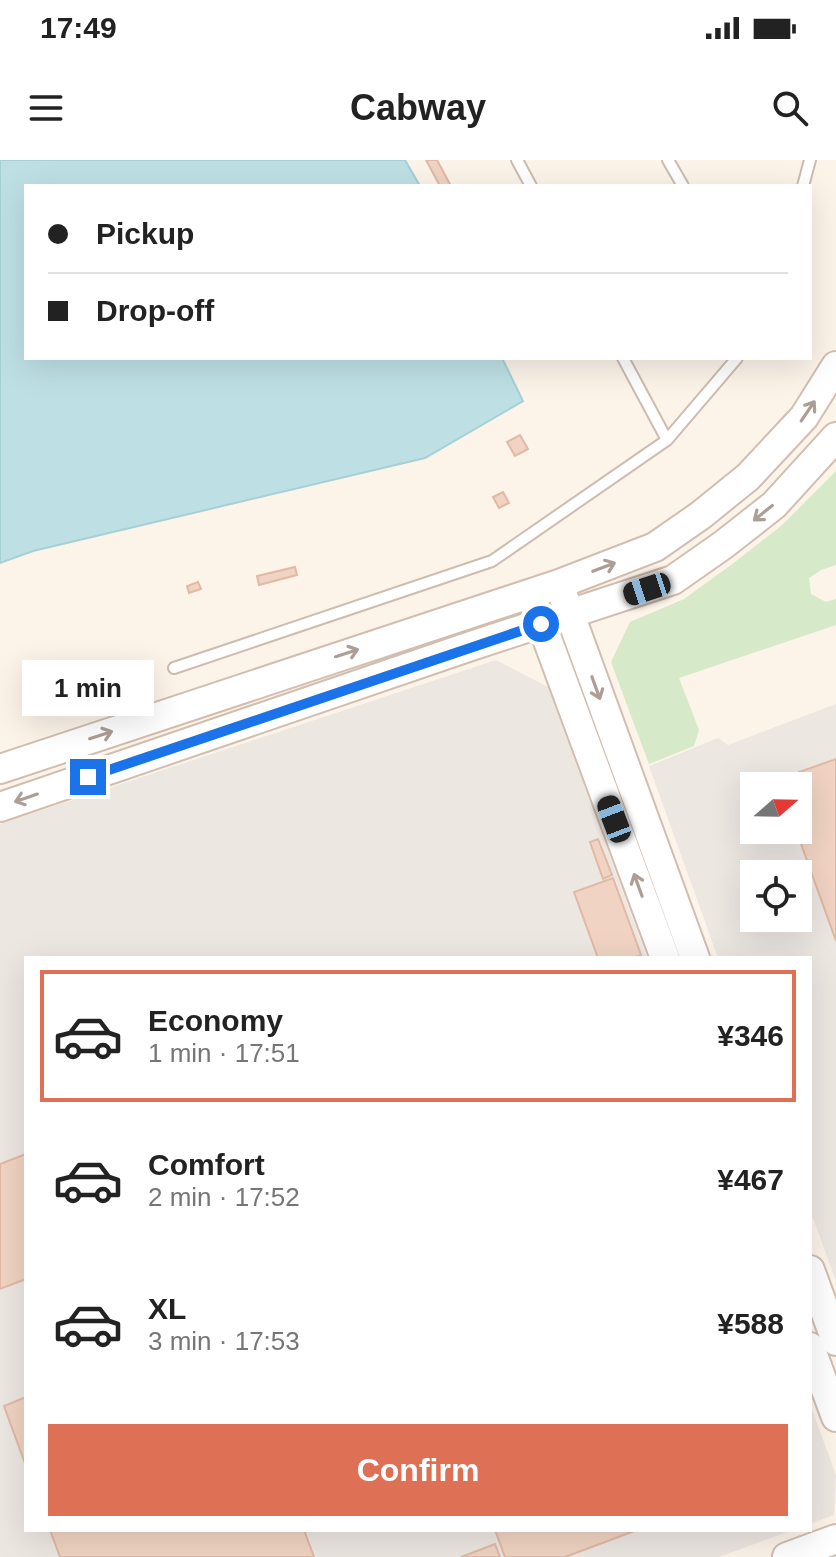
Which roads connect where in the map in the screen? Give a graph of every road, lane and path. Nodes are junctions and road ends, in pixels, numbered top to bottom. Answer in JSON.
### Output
{"nodes":[{"id":1,"x":517,"y":160,"type":"edge"},
{"id":2,"x":668,"y":160,"type":"edge"},
{"id":3,"x":810,"y":160,"type":"edge"},
{"id":4,"x":530,"y":184,"type":"edge"},
{"id":5,"x":682,"y":184,"type":"edge"},
{"id":6,"x":804,"y":184,"type":"edge"},
{"id":7,"x":624,"y":360,"type":"edge"},
{"id":8,"x":735,"y":360,"type":"edge"},
{"id":9,"x":836,"y":366,"type":"edge"},
{"id":10,"x":836,"y":437,"type":"edge"},
{"id":11,"x":667,"y":440,"type":"junction"},
{"id":12,"x":559,"y":584,"type":"junction"},
{"id":13,"x":531,"y":593,"type":"junction"},
{"id":14,"x":569,"y":615,"type":"junction"},
{"id":15,"x":541,"y":624,"type":"junction"},
{"id":16,"x":174,"y":668,"type":"dead end"},
{"id":17,"x":0,"y":769,"type":"edge"},
{"id":18,"x":0,"y":807,"type":"edge"},
{"id":19,"x":664,"y":956,"type":"edge"},
{"id":20,"x":694,"y":956,"type":"edge"},
{"id":21,"x":812,"y":1275,"type":"edge"},
{"id":22,"x":836,"y":1341,"type":"edge"},
{"id":23,"x":812,"y":1352,"type":"edge"},
{"id":24,"x":836,"y":1417,"type":"edge"},
{"id":25,"x":836,"y":1539,"type":"edge"},
{"id":26,"x":787,"y":1557,"type":"edge"}],
"edges":[{"from":1,"to":4,"type":"lane"},
{"from":2,"to":5,"type":"lane"},
{"from":3,"to":6,"type":"lane"},
{"from":7,"to":11,"type":"lane"},
{"from":8,"to":11,"type":"lane"},
{"from":12,"to":9,"type":"street","one_way":true},
{"from":10,"to":14,"type":"street","one_way":true},
{"from":11,"to":16,"type":"lane"},
{"from":12,"to":13,"type":"street"},
{"from":12,"to":14,"type":"street"},
{"from":13,"to":15,"type":"street"},
{"from":17,"to":13,"type":"street","one_way":true},
{"from":14,"to":15,"type":"street"},
{"from":14,"to":20,"type":"street","one_way":true},
{"from":15,"to":18,"type":"street","one_way":true},
{"from":19,"to":15,"type":"street","one_way":true},
{"from":21,"to":22,"type":"street"},
{"from":23,"to":24,"type":"street"},
{"from":25,"to":26,"type":"street"}]}
